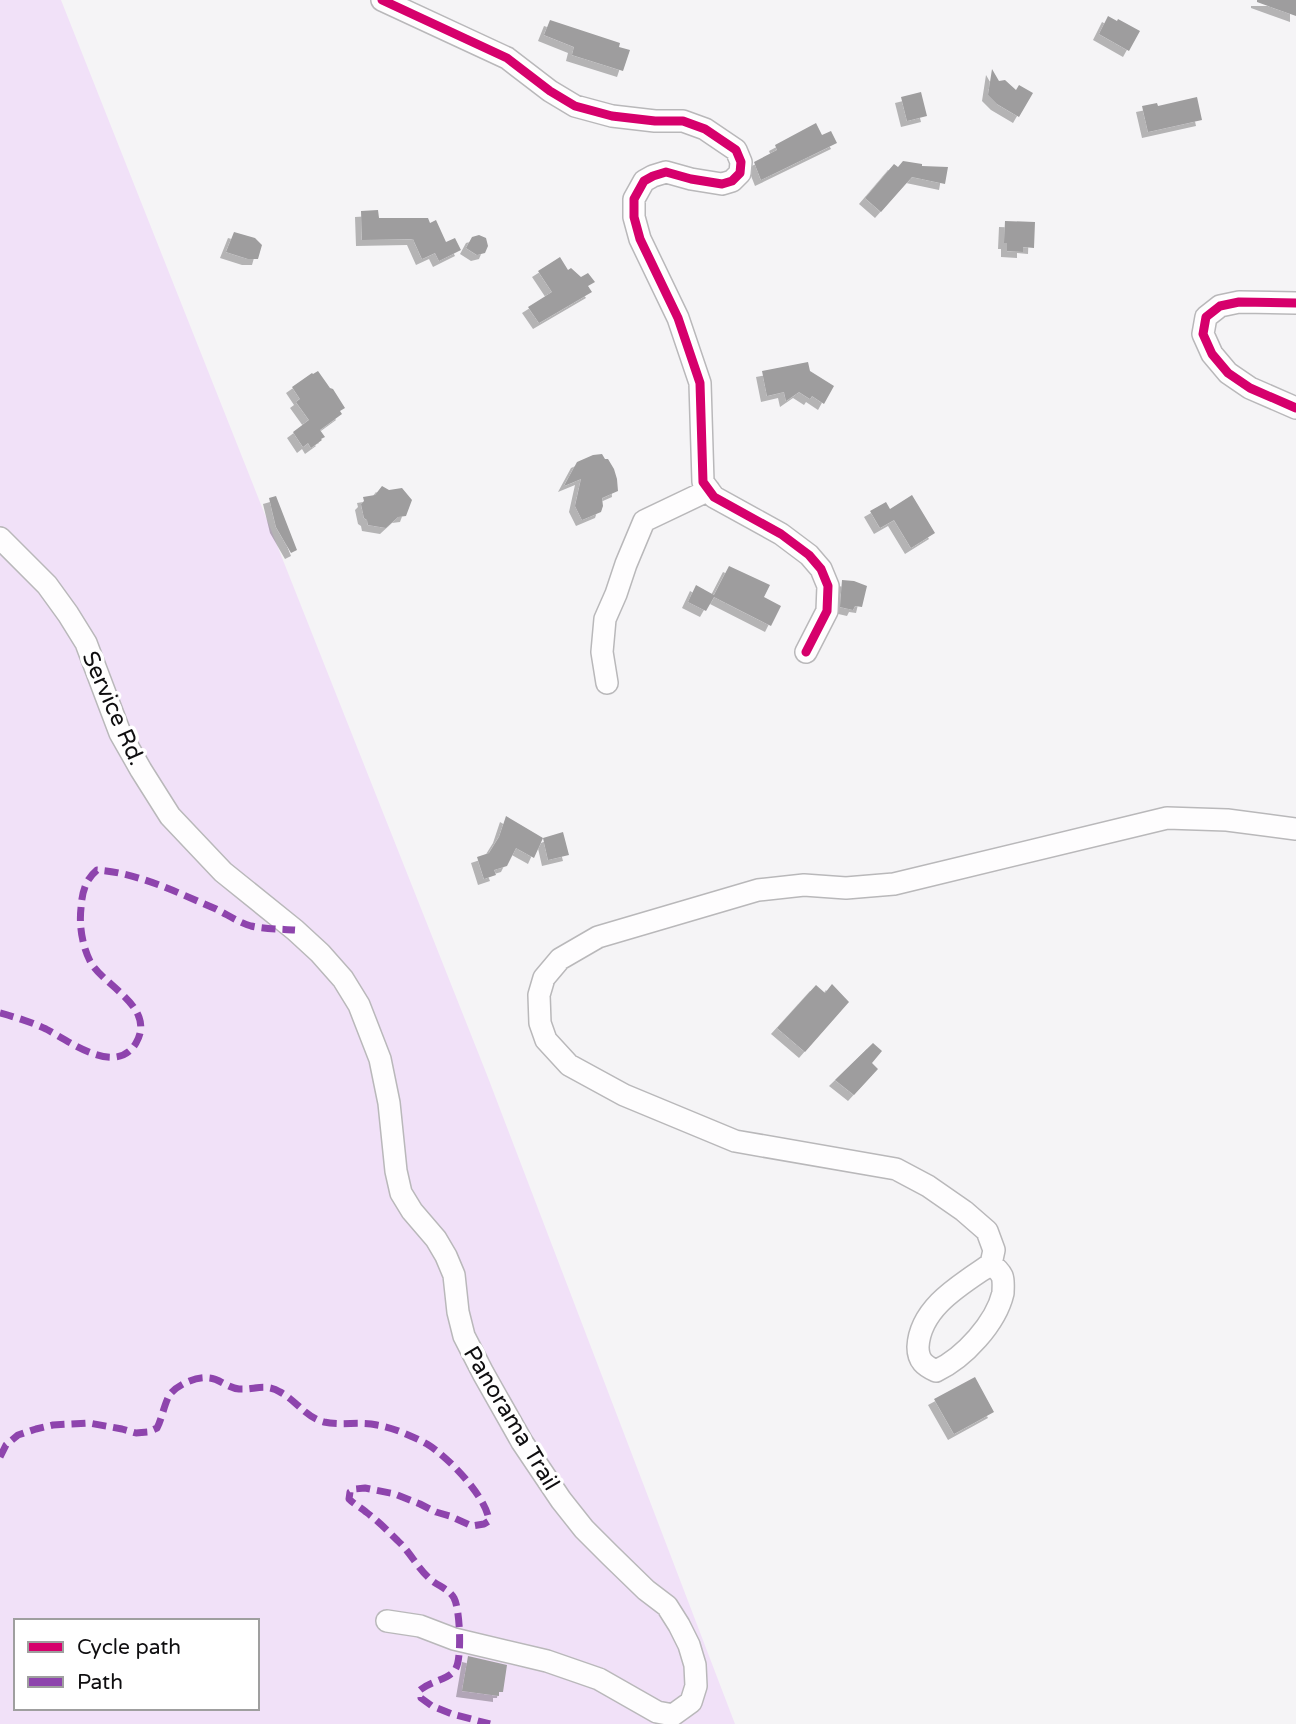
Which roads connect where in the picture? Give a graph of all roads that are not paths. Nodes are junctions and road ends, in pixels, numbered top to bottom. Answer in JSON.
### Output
{"nodes":[{"id":1,"x":382,"y":0,"type":"edge"},
{"id":2,"x":1296,"y":303,"type":"edge"},
{"id":3,"x":1296,"y":408,"type":"edge"},
{"id":4,"x":709,"y":490,"type":"junction"},
{"id":5,"x":0,"y":538,"type":"edge"},
{"id":6,"x":806,"y":652,"type":"dead end"},
{"id":7,"x":607,"y":683,"type":"dead end"},
{"id":8,"x":1296,"y":829,"type":"edge"},
{"id":9,"x":295,"y":930,"type":"joint"},
{"id":10,"x":991,"y":1264,"type":"junction"},
{"id":11,"x":387,"y":1621,"type":"dead end"}],
"edges":[{"from":1,"to":4,"type":"street"},
{"from":2,"to":3,"type":"street"},
{"from":4,"to":6,"type":"street"},
{"from":4,"to":7,"type":"street"},
{"from":5,"to":9,"type":"street","name":"Service Rd."},
{"from":8,"to":10,"type":"street"},
{"from":9,"to":11,"type":"street","name":"Panorama Trail"},
{"from":10,"to":10,"type":"street"}]}
